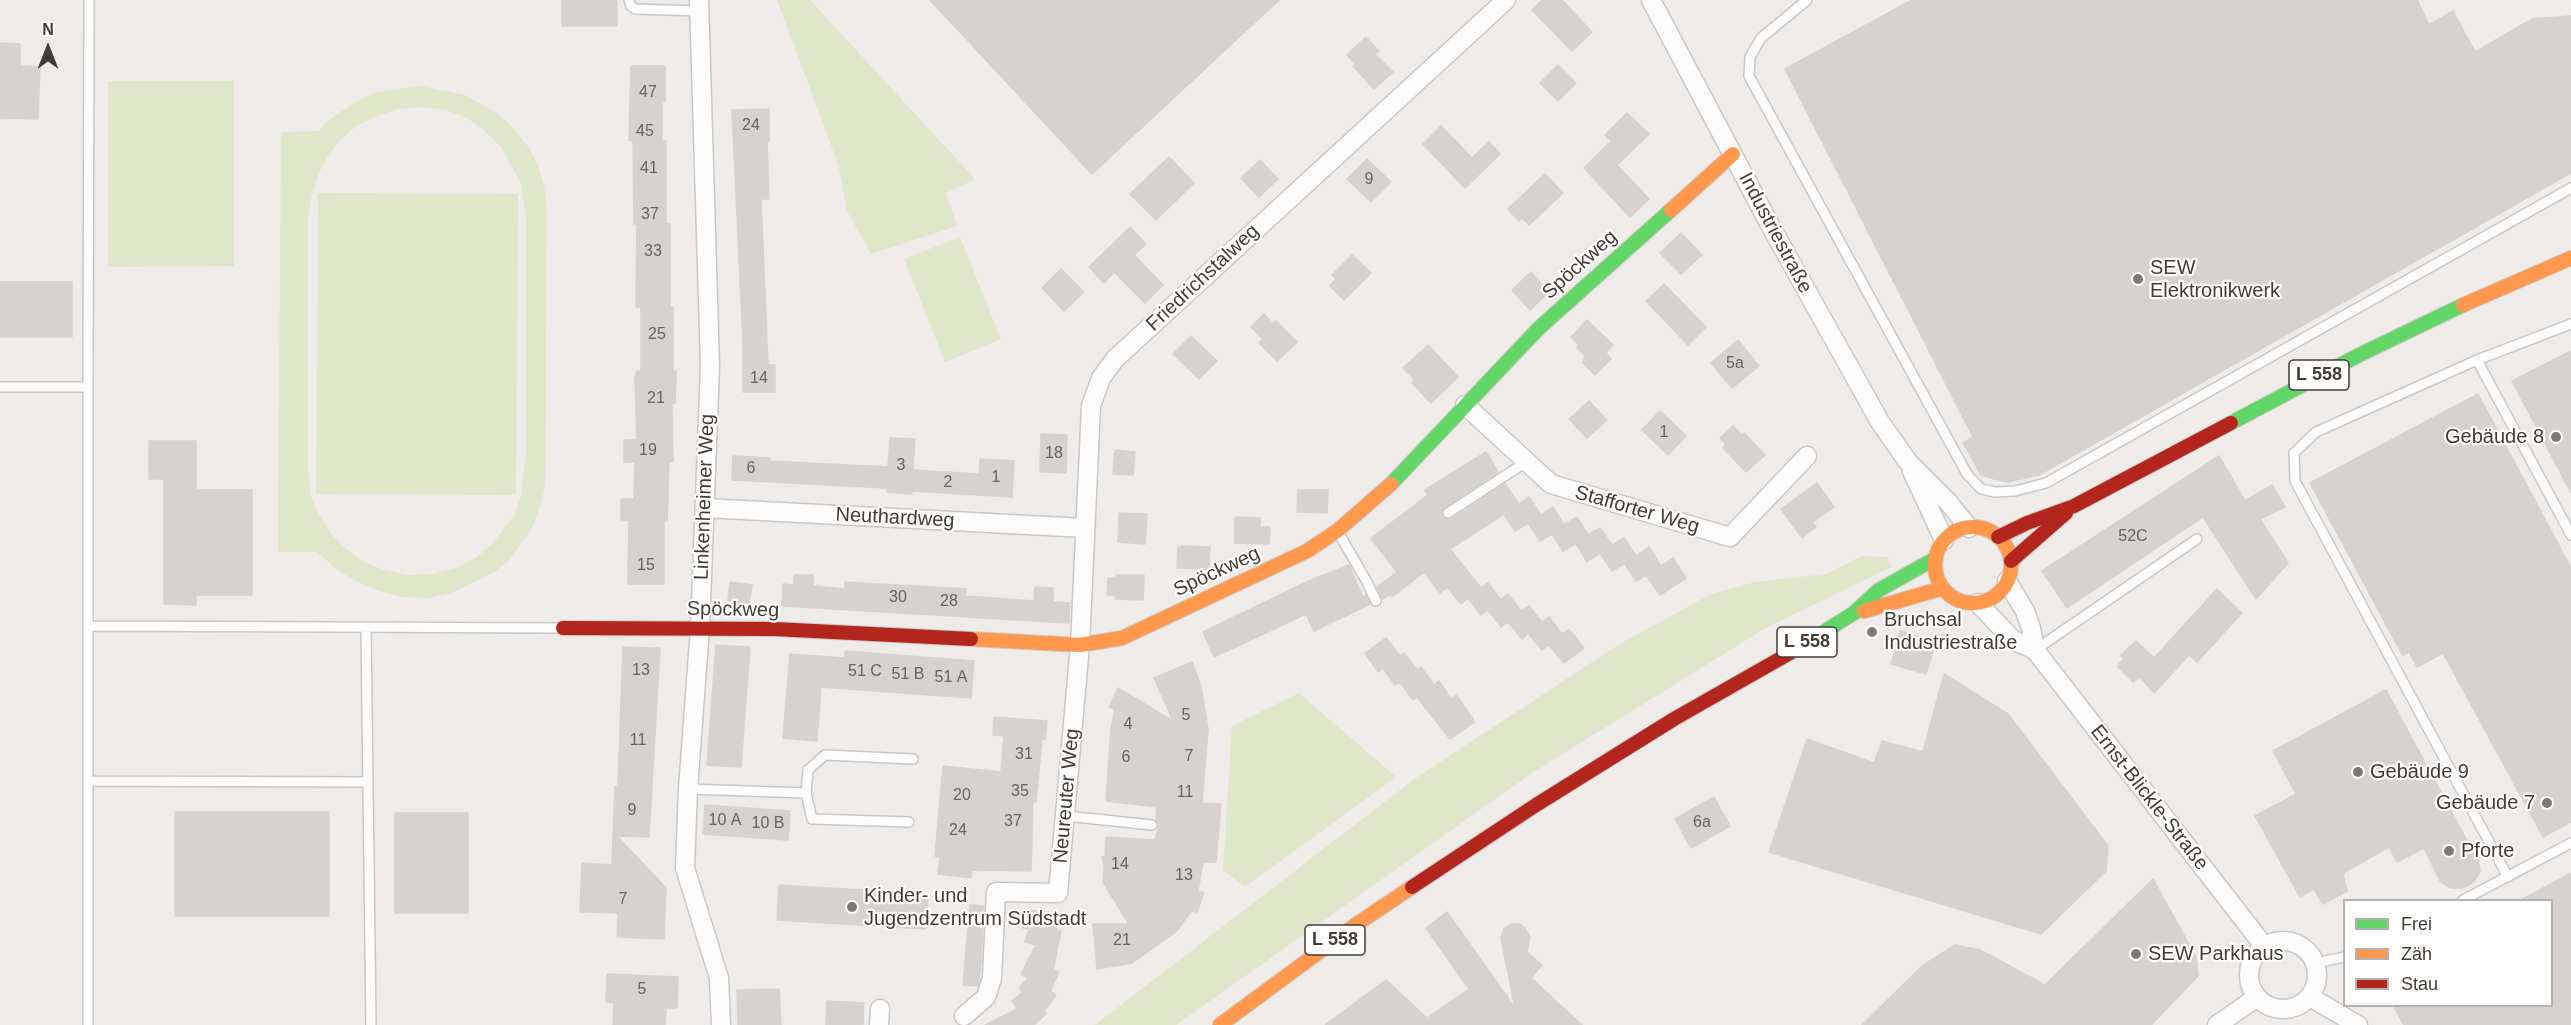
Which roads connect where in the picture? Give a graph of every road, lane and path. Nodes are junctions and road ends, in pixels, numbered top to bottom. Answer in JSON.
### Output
{"nodes":[{"id":1,"x":89,"y":0,"type":"edge"},
{"id":2,"x":630,"y":0,"type":"edge"},
{"id":3,"x":1506,"y":0,"type":"edge"},
{"id":4,"x":1651,"y":0,"type":"edge"},
{"id":5,"x":1807,"y":0,"type":"edge"},
{"id":6,"x":698,"y":6,"type":"edge"},
{"id":7,"x":1734,"y":154,"type":"junction"},
{"id":8,"x":2571,"y":188,"type":"edge"},
{"id":9,"x":2571,"y":258,"type":"edge"},
{"id":10,"x":2571,"y":324,"type":"edge"},
{"id":11,"x":2477,"y":360,"type":"junction"},
{"id":12,"x":0,"y":387,"type":"edge"},
{"id":13,"x":88,"y":387,"type":"junction"},
{"id":14,"x":1465,"y":405,"type":"junction"},
{"id":15,"x":1807,"y":456,"type":"dead end"},
{"id":16,"x":1526,"y":462,"type":"junction"},
{"id":17,"x":1908,"y":462,"type":"junction"},
{"id":18,"x":2074,"y":506,"type":"junction"},
{"id":19,"x":705,"y":508,"type":"junction"},
{"id":20,"x":1448,"y":513,"type":"dead end"},
{"id":21,"x":1085,"y":528,"type":"junction"},
{"id":22,"x":1969,"y":528,"type":"junction"},
{"id":23,"x":1337,"y":531,"type":"junction"},
{"id":24,"x":2571,"y":534,"type":"edge"},
{"id":25,"x":1998,"y":537,"type":"junction"},
{"id":26,"x":1944,"y":540,"type":"junction"},
{"id":27,"x":2197,"y":540,"type":"dead end"},
{"id":28,"x":1936,"y":558,"type":"junction"},
{"id":29,"x":2011,"y":561,"type":"junction"},
{"id":30,"x":2007,"y":581,"type":"junction"},
{"id":31,"x":1943,"y":588,"type":"junction"},
{"id":32,"x":1376,"y":601,"type":"dead end"},
{"id":33,"x":1978,"y":603,"type":"junction"},
{"id":34,"x":1854,"y":613,"type":"junction"},
{"id":35,"x":88,"y":626,"type":"junction"},
{"id":36,"x":366,"y":627,"type":"junction"},
{"id":37,"x":563,"y":628,"type":"joint"},
{"id":38,"x":700,"y":628,"type":"junction"},
{"id":39,"x":1080,"y":645,"type":"junction"},
{"id":40,"x":2034,"y":650,"type":"junction"},
{"id":41,"x":913,"y":759,"type":"dead end"},
{"id":42,"x":88,"y":781,"type":"junction"},
{"id":43,"x":368,"y":782,"type":"junction"},
{"id":44,"x":688,"y":789,"type":"junction"},
{"id":45,"x":806,"y":793,"type":"junction"},
{"id":46,"x":1066,"y":816,"type":"junction"},
{"id":47,"x":909,"y":822,"type":"dead end"},
{"id":48,"x":1152,"y":825,"type":"dead end"},
{"id":49,"x":2571,"y":843,"type":"edge"},
{"id":50,"x":2508,"y":877,"type":"junction"},
{"id":51,"x":2465,"y":899,"type":"edge"},
{"id":52,"x":2264,"y":946,"type":"junction"},
{"id":53,"x":2343,"y":957,"type":"edge"},
{"id":54,"x":2316,"y":963,"type":"junction"},
{"id":55,"x":2310,"y":997,"type":"junction"},
{"id":56,"x":2256,"y":998,"type":"junction"},
{"id":57,"x":964,"y":1016,"type":"dead end"},
{"id":58,"x":88,"y":1025,"type":"edge"},
{"id":59,"x":371,"y":1025,"type":"edge"},
{"id":60,"x":721,"y":1025,"type":"edge"},
{"id":61,"x":1220,"y":1025,"type":"edge"},
{"id":62,"x":2217,"y":1025,"type":"edge"},
{"id":63,"x":2358,"y":1025,"type":"edge"}],
"edges":[{"from":1,"to":13,"type":"lane"},
{"from":2,"to":6,"type":"lane"},
{"from":3,"to":21,"type":"street","name":"Friedrichstalweg"},
{"from":4,"to":7,"type":"street","name":"Industriestraße"},
{"from":5,"to":8,"type":"lane"},
{"from":6,"to":19,"type":"street","name":"Linkenheimer Weg"},
{"from":7,"to":14,"type":"main road","name":"Spöckweg"},
{"from":7,"to":17,"type":"street","name":"Industriestraße"},
{"from":9,"to":18,"type":"main road","number":"L 558"},
{"from":10,"to":11,"type":"lane"},
{"from":11,"to":24,"type":"lane"},
{"from":11,"to":50,"type":"lane"},
{"from":12,"to":13,"type":"lane"},
{"from":13,"to":35,"type":"lane"},
{"from":14,"to":16,"type":"street","name":"Stafforter Weg"},
{"from":14,"to":23,"type":"main road","name":"Spöckweg"},
{"from":15,"to":16,"type":"street","name":"Stafforter Weg"},
{"from":16,"to":20,"type":"lane"},
{"from":17,"to":22,"type":"street","name":"Industriestraße"},
{"from":17,"to":26,"type":"street","name":"Industriestraße"},
{"from":18,"to":25,"type":"main road","number":"L 558"},
{"from":18,"to":29,"type":"main road","number":"L 558"},
{"from":19,"to":21,"type":"street","name":"Neuthardweg"},
{"from":19,"to":38,"type":"street","name":"Linkenheimer Weg"},
{"from":21,"to":39,"type":"street","name":"Friedrichstalweg"},
{"from":22,"to":25,"type":"main road"},
{"from":22,"to":26,"type":"main road"},
{"from":23,"to":32,"type":"lane"},
{"from":23,"to":39,"type":"main road","name":"Spöckweg"},
{"from":25,"to":29,"type":"main road"},
{"from":26,"to":28,"type":"main road"},
{"from":27,"to":40,"type":"lane"},
{"from":28,"to":31,"type":"main road"},
{"from":28,"to":34,"type":"main road","number":"L 558"},
{"from":29,"to":30,"type":"main road"},
{"from":30,"to":33,"type":"main road"},
{"from":30,"to":40,"type":"street","name":"Ernst-Blickle-Straße"},
{"from":31,"to":33,"type":"main road"},
{"from":31,"to":34,"type":"main road","number":"L 558"},
{"from":33,"to":40,"type":"street","name":"Ernst-Blickle-Straße"},
{"from":34,"to":61,"type":"main road","number":"L 558"},
{"from":35,"to":36,"type":"lane"},
{"from":35,"to":42,"type":"lane"},
{"from":36,"to":37,"type":"lane"},
{"from":36,"to":43,"type":"lane"},
{"from":37,"to":38,"type":"main road","name":"Spöckweg"},
{"from":38,"to":39,"type":"main road","name":"Spöckweg"},
{"from":38,"to":44,"type":"street","name":"Linkenheimer Weg"},
{"from":39,"to":46,"type":"street","name":"Neureuter Weg"},
{"from":40,"to":52,"type":"street","name":"Ernst-Blickle-Straße"},
{"from":41,"to":45,"type":"lane"},
{"from":42,"to":43,"type":"lane"},
{"from":42,"to":58,"type":"lane"},
{"from":43,"to":59,"type":"lane"},
{"from":44,"to":45,"type":"lane"},
{"from":44,"to":60,"type":"street","name":"Linkenheimer Weg"},
{"from":45,"to":47,"type":"lane"},
{"from":46,"to":48,"type":"lane"},
{"from":46,"to":57,"type":"street","name":"Neureuter Weg"},
{"from":49,"to":50,"type":"lane"},
{"from":50,"to":51,"type":"lane"},
{"from":52,"to":54,"type":"street"},
{"from":52,"to":56,"type":"street"},
{"from":53,"to":54,"type":"lane"},
{"from":54,"to":55,"type":"street"},
{"from":55,"to":56,"type":"street"},
{"from":55,"to":63,"type":"street"},
{"from":56,"to":62,"type":"street"}]}
